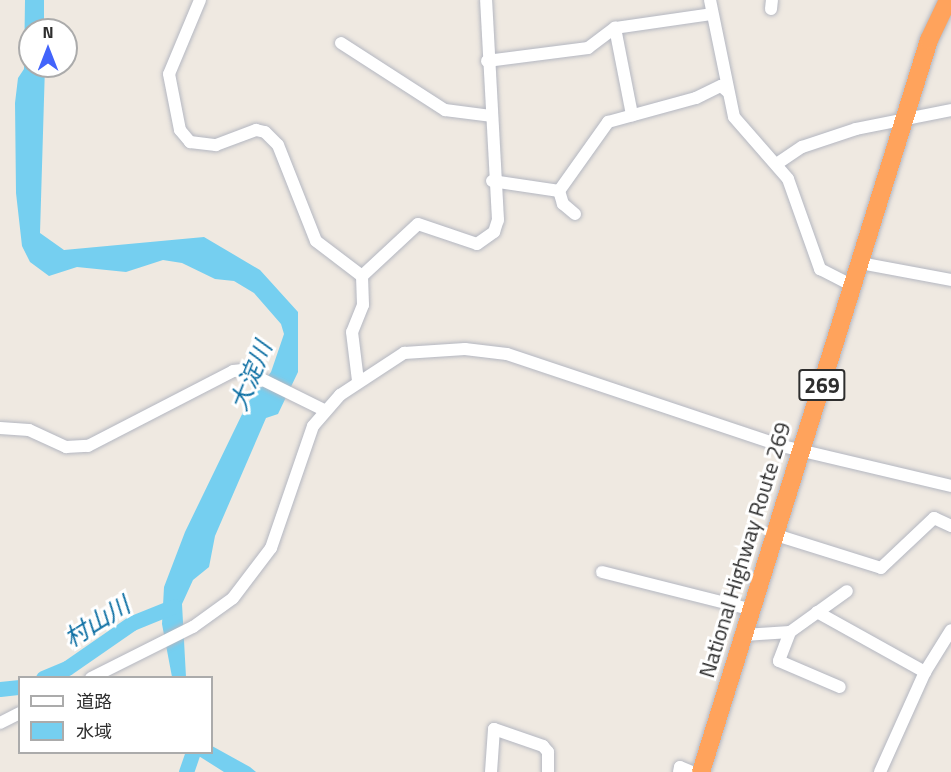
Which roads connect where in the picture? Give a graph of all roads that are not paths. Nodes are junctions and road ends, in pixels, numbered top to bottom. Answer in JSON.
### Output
{"nodes":[{"id":1,"x":200,"y":0,"type":"edge"},
{"id":2,"x":486,"y":0,"type":"edge"},
{"id":3,"x":710,"y":0,"type":"edge"},
{"id":4,"x":948,"y":0,"type":"edge"},
{"id":5,"x":712,"y":14,"type":"junction"},
{"id":6,"x":615,"y":28,"type":"junction"},
{"id":7,"x":341,"y":43,"type":"dead end"},
{"id":8,"x":487,"y":61,"type":"junction"},
{"id":9,"x":727,"y":91,"type":"junction"},
{"id":10,"x":951,"y":110,"type":"edge"},
{"id":11,"x":492,"y":116,"type":"junction"},
{"id":12,"x":632,"y":116,"type":"junction"},
{"id":13,"x":904,"y":121,"type":"junction"},
{"id":14,"x":778,"y":163,"type":"junction"},
{"id":15,"x":492,"y":181,"type":"junction"},
{"id":16,"x":559,"y":191,"type":"junction"},
{"id":17,"x":575,"y":214,"type":"dead end"},
{"id":18,"x":860,"y":263,"type":"junction"},
{"id":19,"x":362,"y":276,"type":"junction"},
{"id":20,"x":951,"y":280,"type":"edge"},
{"id":21,"x":853,"y":286,"type":"junction"},
{"id":22,"x":358,"y":381,"type":"junction"},
{"id":23,"x":324,"y":410,"type":"junction"},
{"id":24,"x":0,"y":428,"type":"edge"},
{"id":25,"x":801,"y":448,"type":"junction"},
{"id":26,"x":951,"y":486,"type":"edge"},
{"id":27,"x":951,"y":526,"type":"edge"},
{"id":28,"x":776,"y":536,"type":"junction"},
{"id":29,"x":602,"y":572,"type":"dead end"},
{"id":30,"x":847,"y":591,"type":"dead end"},
{"id":31,"x":753,"y":610,"type":"junction"},
{"id":32,"x":817,"y":612,"type":"junction"},
{"id":33,"x":951,"y":630,"type":"edge"},
{"id":34,"x":790,"y":632,"type":"junction"},
{"id":35,"x":744,"y":635,"type":"junction"},
{"id":36,"x":925,"y":672,"type":"junction"},
{"id":37,"x":95,"y":676,"type":"edge"},
{"id":38,"x":840,"y":687,"type":"dead end"},
{"id":39,"x":18,"y":714,"type":"edge"},
{"id":40,"x":0,"y":723,"type":"edge"},
{"id":41,"x":491,"y":772,"type":"edge"},
{"id":42,"x":548,"y":772,"type":"edge"},
{"id":43,"x":680,"y":772,"type":"edge"},
{"id":44,"x":692,"y":772,"type":"edge"},
{"id":45,"x":701,"y":772,"type":"edge"},
{"id":46,"x":880,"y":772,"type":"edge"}],
"edges":[{"from":1,"to":19,"type":"street"},
{"from":2,"to":8,"type":"street"},
{"from":3,"to":5,"type":"street"},
{"from":4,"to":13,"type":"highway","name":"National Highway Route 269","number":"269"},
{"from":5,"to":6,"type":"street"},
{"from":5,"to":9,"type":"street"},
{"from":6,"to":8,"type":"street"},
{"from":6,"to":12,"type":"street"},
{"from":7,"to":11,"type":"street"},
{"from":8,"to":11,"type":"street"},
{"from":9,"to":12,"type":"street"},
{"from":9,"to":14,"type":"street"},
{"from":10,"to":13,"type":"street"},
{"from":11,"to":15,"type":"street"},
{"from":12,"to":16,"type":"street"},
{"from":13,"to":14,"type":"street"},
{"from":13,"to":18,"type":"highway","name":"National Highway Route 269","number":"269"},
{"from":14,"to":21,"type":"street"},
{"from":15,"to":16,"type":"street"},
{"from":15,"to":19,"type":"street"},
{"from":16,"to":17,"type":"street"},
{"from":18,"to":20,"type":"street"},
{"from":18,"to":21,"type":"highway","name":"National Highway Route 269","number":"269"},
{"from":19,"to":22,"type":"street"},
{"from":21,"to":25,"type":"highway","name":"National Highway Route 269","number":"269"},
{"from":22,"to":23,"type":"street"},
{"from":22,"to":25,"type":"street"},
{"from":23,"to":24,"type":"street"},
{"from":23,"to":37,"type":"street"},
{"from":25,"to":26,"type":"street"},
{"from":25,"to":28,"type":"highway","name":"National Highway Route 269","number":"269"},
{"from":27,"to":28,"type":"street"},
{"from":28,"to":31,"type":"highway","name":"National Highway Route 269","number":"269"},
{"from":29,"to":31,"type":"street"},
{"from":30,"to":32,"type":"street"},
{"from":31,"to":35,"type":"highway","name":"National Highway Route 269","number":"269"},
{"from":32,"to":34,"type":"street"},
{"from":32,"to":36,"type":"street"},
{"from":33,"to":36,"type":"street"},
{"from":34,"to":35,"type":"street"},
{"from":34,"to":38,"type":"street"},
{"from":35,"to":45,"type":"highway","name":"National Highway Route 269","number":"269"},
{"from":36,"to":46,"type":"street"},
{"from":39,"to":40,"type":"street"},
{"from":41,"to":42,"type":"street"},
{"from":43,"to":44,"type":"street"}]}
